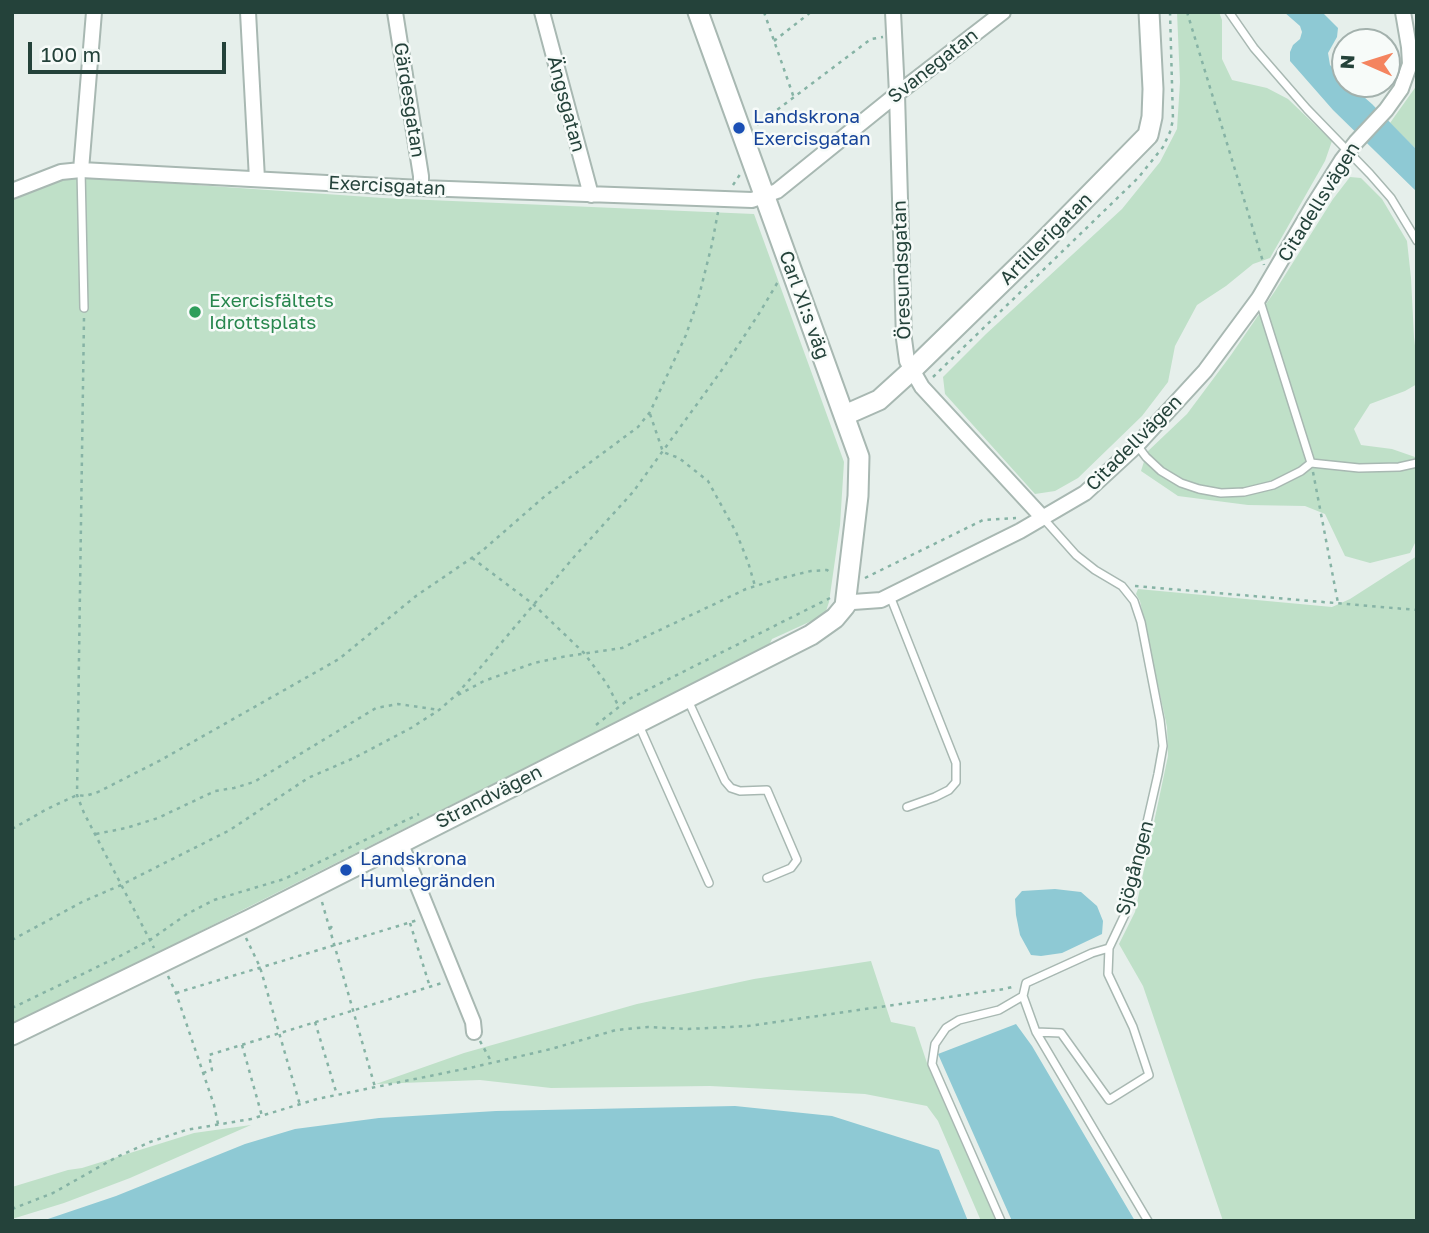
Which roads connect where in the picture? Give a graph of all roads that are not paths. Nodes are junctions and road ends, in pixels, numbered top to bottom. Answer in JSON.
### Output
{"nodes":[{"id":1,"x":94,"y":12,"type":"edge"},
{"id":2,"x":248,"y":12,"type":"edge"},
{"id":3,"x":395,"y":12,"type":"edge"},
{"id":4,"x":542,"y":12,"type":"edge"},
{"id":5,"x":698,"y":12,"type":"edge"},
{"id":6,"x":893,"y":12,"type":"edge"},
{"id":7,"x":1003,"y":12,"type":"edge"},
{"id":8,"x":1149,"y":12,"type":"edge"},
{"id":9,"x":1229,"y":12,"type":"edge"},
{"id":10,"x":1403,"y":12,"type":"edge"},
{"id":11,"x":897,"y":94,"type":"junction"},
{"id":12,"x":1352,"y":147,"type":"junction"},
{"id":13,"x":81,"y":170,"type":"junction"},
{"id":14,"x":257,"y":179,"type":"junction"},
{"id":15,"x":421,"y":188,"type":"junction"},
{"id":16,"x":12,"y":191,"type":"edge"},
{"id":17,"x":591,"y":195,"type":"junction"},
{"id":18,"x":758,"y":198,"type":"junction"},
{"id":19,"x":1417,"y":241,"type":"edge"},
{"id":20,"x":1269,"y":282,"type":"joint"},
{"id":21,"x":1259,"y":299,"type":"junction"},
{"id":22,"x":84,"y":308,"type":"road end"},
{"id":23,"x":911,"y":371,"type":"junction"},
{"id":24,"x":845,"y":415,"type":"junction"},
{"id":25,"x":1137,"y":445,"type":"junction"},
{"id":26,"x":1311,"y":463,"type":"junction"},
{"id":27,"x":1417,"y":464,"type":"edge"},
{"id":28,"x":1043,"y":517,"type":"junction"},
{"id":29,"x":890,"y":595,"type":"junction"},
{"id":30,"x":840,"y":601,"type":"junction"},
{"id":31,"x":687,"y":697,"type":"junction"},
{"id":32,"x":638,"y":722,"type":"junction"},
{"id":33,"x":907,"y":807,"type":"dead end"},
{"id":34,"x":400,"y":842,"type":"junction"},
{"id":35,"x":767,"y":878,"type":"dead end"},
{"id":36,"x":709,"y":883,"type":"dead end"},
{"id":37,"x":1110,"y":948,"type":"junction"},
{"id":38,"x":1023,"y":996,"type":"junction"},
{"id":39,"x":474,"y":1032,"type":"road end"},
{"id":40,"x":1036,"y":1032,"type":"junction"},
{"id":41,"x":12,"y":1035,"type":"edge"},
{"id":42,"x":1001,"y":1221,"type":"edge"},
{"id":43,"x":1149,"y":1221,"type":"edge"}],
"edges":[{"from":1,"to":13,"type":"street"},
{"from":2,"to":14,"type":"street"},
{"from":3,"to":15,"type":"street","name":"Gärdesgatan"},
{"from":4,"to":17,"type":"street","name":"Ängsgatan"},
{"from":5,"to":18,"type":"street","name":"Carl XI:s väg"},
{"from":6,"to":11,"type":"street","name":"Öresundsgatan"},
{"from":7,"to":11,"type":"street","name":"Svanegatan"},
{"from":8,"to":23,"type":"street","name":"Artillerigatan"},
{"from":9,"to":12,"type":"lane"},
{"from":10,"to":12,"type":"street","name":"Citadellsvägen"},
{"from":11,"to":18,"type":"street","name":"Svanegatan"},
{"from":11,"to":23,"type":"street","name":"Öresundsgatan"},
{"from":12,"to":19,"type":"lane"},
{"from":12,"to":20,"type":"street","name":"Citadellsvägen"},
{"from":13,"to":14,"type":"street","name":"Exercisgatan"},
{"from":13,"to":16,"type":"street","name":"Exercisgatan"},
{"from":13,"to":22,"type":"lane"},
{"from":14,"to":15,"type":"street","name":"Exercisgatan"},
{"from":15,"to":17,"type":"street","name":"Exercisgatan"},
{"from":17,"to":18,"type":"street","name":"Exercisgatan"},
{"from":18,"to":24,"type":"street","name":"Carl XI:s väg"},
{"from":20,"to":21,"type":"street","name":"Citadellvägen"},
{"from":21,"to":25,"type":"street","name":"Citadellvägen"},
{"from":21,"to":26,"type":"lane"},
{"from":23,"to":24,"type":"street","name":"Artillerigatan"},
{"from":23,"to":28,"type":"street","name":"Öresundsgatan"},
{"from":24,"to":30,"type":"street","name":"Carl XI:s väg"},
{"from":25,"to":26,"type":"lane"},
{"from":25,"to":28,"type":"street","name":"Citadellvägen"},
{"from":26,"to":27,"type":"lane"},
{"from":28,"to":29,"type":"street","name":"Citadellvägen"},
{"from":28,"to":37,"type":"lane","name":"Sjögången"},
{"from":29,"to":30,"type":"street","name":"Citadellvägen"},
{"from":29,"to":33,"type":"lane"},
{"from":30,"to":31,"type":"street","name":"Strandvägen"},
{"from":31,"to":32,"type":"street","name":"Strandvägen"},
{"from":31,"to":35,"type":"lane"},
{"from":32,"to":34,"type":"street","name":"Strandvägen"},
{"from":32,"to":36,"type":"lane"},
{"from":34,"to":39,"type":"street"},
{"from":34,"to":41,"type":"street","name":"Strandvägen"},
{"from":37,"to":38,"type":"lane"},
{"from":37,"to":40,"type":"lane"},
{"from":38,"to":40,"type":"lane"},
{"from":38,"to":42,"type":"lane"},
{"from":40,"to":43,"type":"lane"}]}
